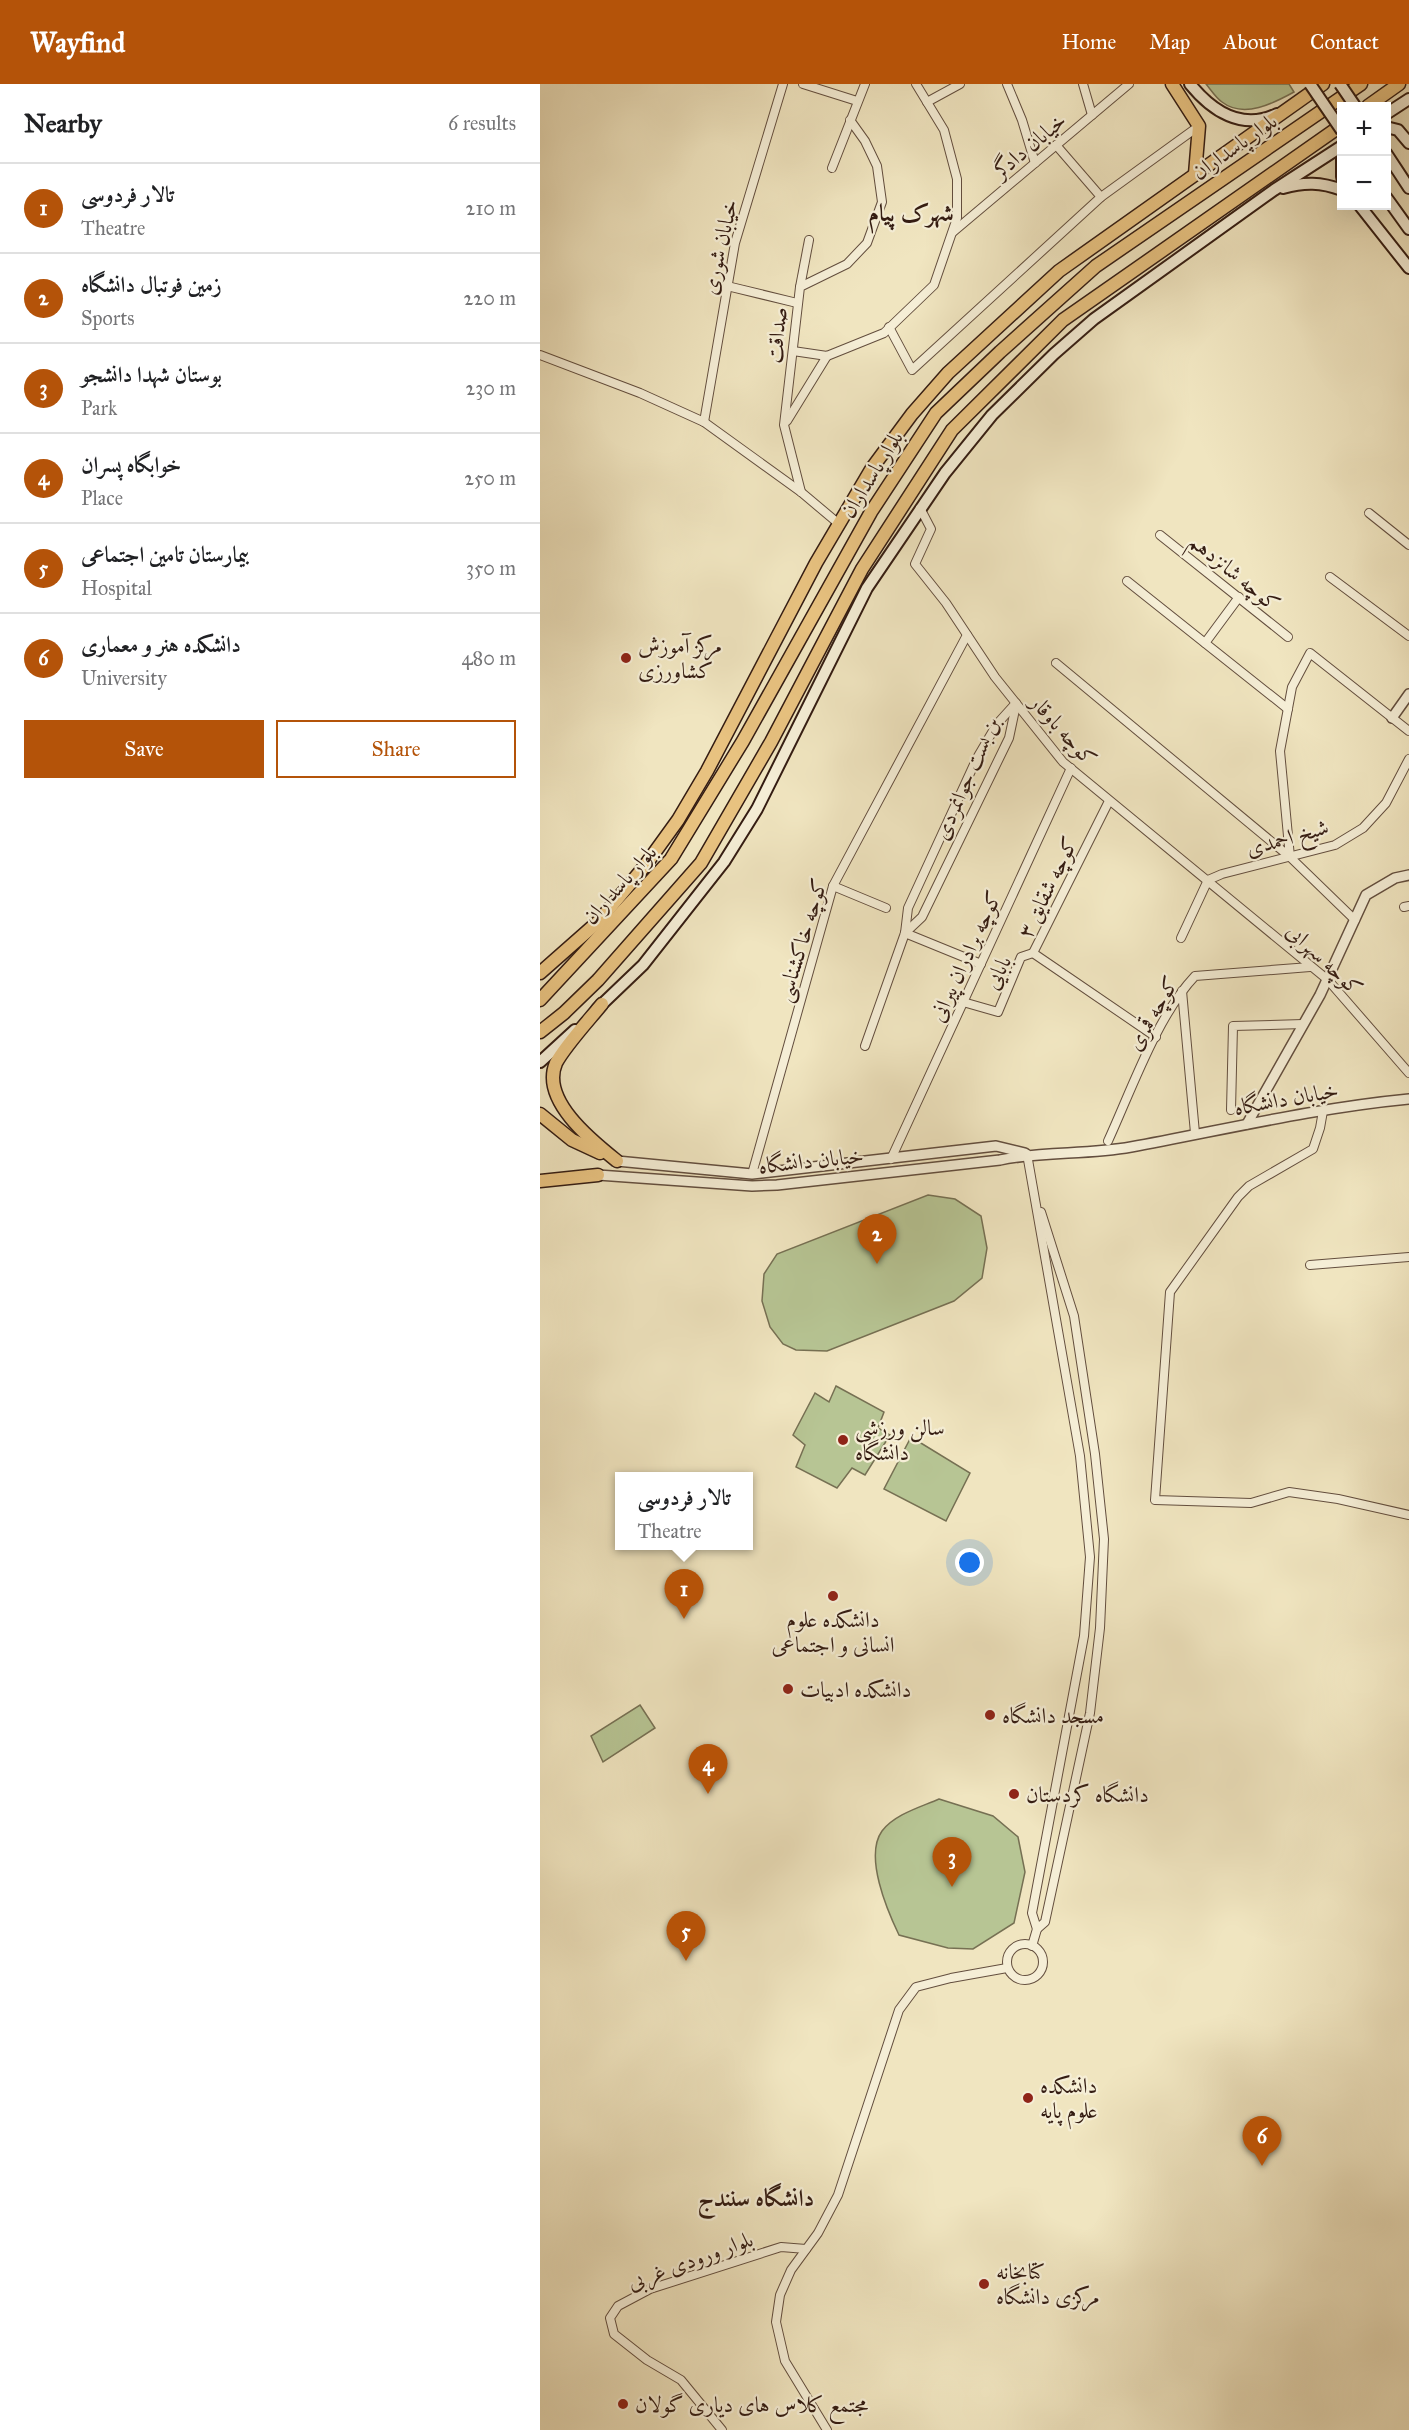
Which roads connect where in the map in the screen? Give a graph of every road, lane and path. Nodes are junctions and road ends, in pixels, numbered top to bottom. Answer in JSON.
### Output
{"nodes":[{"id":1,"x":783,"y":84,"type":"edge"},
{"id":2,"x":803,"y":84,"type":"edge"},
{"id":3,"x":865,"y":84,"type":"edge"},
{"id":4,"x":916,"y":84,"type":"edge"},
{"id":5,"x":960,"y":84,"type":"edge"},
{"id":6,"x":1007,"y":84,"type":"edge"},
{"id":7,"x":1083,"y":84,"type":"edge"},
{"id":8,"x":1129,"y":84,"type":"edge"},
{"id":9,"x":1172,"y":84,"type":"edge"},
{"id":10,"x":1190,"y":84,"type":"edge"},
{"id":11,"x":1310,"y":84,"type":"edge"},
{"id":12,"x":1323,"y":84,"type":"edge"},
{"id":13,"x":1340,"y":84,"type":"edge"},
{"id":14,"x":1361,"y":84,"type":"edge"},
{"id":15,"x":1399,"y":84,"type":"edge"},
{"id":16,"x":1409,"y":99,"type":"edge"},
{"id":17,"x":857,"y":101,"type":"junction"},
{"id":18,"x":927,"y":102,"type":"junction"},
{"id":19,"x":1352,"y":102,"type":"edge"},
{"id":20,"x":1374,"y":102,"type":"edge"},
{"id":21,"x":1291,"y":107,"type":"junction"},
{"id":22,"x":1391,"y":111,"type":"edge"},
{"id":23,"x":1092,"y":115,"type":"junction"},
{"id":24,"x":850,"y":120,"type":"junction"},
{"id":25,"x":1337,"y":125,"type":"edge"},
{"id":26,"x":1199,"y":126,"type":"junction"},
{"id":27,"x":1337,"y":128,"type":"edge"},
{"id":28,"x":1391,"y":128,"type":"edge"},
{"id":29,"x":1409,"y":142,"type":"edge"},
{"id":30,"x":1056,"y":146,"type":"junction"},
{"id":31,"x":1337,"y":149,"type":"edge"},
{"id":32,"x":1388,"y":156,"type":"edge"},
{"id":33,"x":1035,"y":163,"type":"junction"},
{"id":34,"x":832,"y":168,"type":"dead end"},
{"id":35,"x":1195,"y":174,"type":"junction"},
{"id":36,"x":1337,"y":188,"type":"edge"},
{"id":37,"x":1409,"y":188,"type":"edge"},
{"id":38,"x":1274,"y":190,"type":"junction"},
{"id":39,"x":1101,"y":197,"type":"junction"},
{"id":40,"x":1391,"y":203,"type":"edge"},
{"id":41,"x":1363,"y":210,"type":"edge"},
{"id":42,"x":1409,"y":229,"type":"edge"},
{"id":43,"x":952,"y":233,"type":"junction"},
{"id":44,"x":809,"y":240,"type":"dead end"},
{"id":45,"x":1096,"y":266,"type":"junction"},
{"id":46,"x":1409,"y":268,"type":"edge"},
{"id":47,"x":1059,"y":271,"type":"junction"},
{"id":48,"x":727,"y":285,"type":"junction"},
{"id":49,"x":800,"y":287,"type":"junction"},
{"id":50,"x":798,"y":303,"type":"junction"},
{"id":51,"x":889,"y":327,"type":"junction"},
{"id":52,"x":793,"y":351,"type":"junction"},
{"id":53,"x":540,"y":355,"type":"edge"},
{"id":54,"x":827,"y":356,"type":"junction"},
{"id":55,"x":931,"y":393,"type":"junction"},
{"id":56,"x":704,"y":422,"type":"junction"},
{"id":57,"x":784,"y":425,"type":"junction"},
{"id":58,"x":909,"y":451,"type":"junction"},
{"id":59,"x":801,"y":492,"type":"junction"},
{"id":60,"x":920,"y":508,"type":"junction"},
{"id":61,"x":1369,"y":513,"type":"dead end"},
{"id":62,"x":839,"y":524,"type":"junction"},
{"id":63,"x":1160,"y":535,"type":"dead end"},
{"id":64,"x":1409,"y":545,"type":"edge"},
{"id":65,"x":1330,"y":577,"type":"dead end"},
{"id":66,"x":1127,"y":581,"type":"dead end"},
{"id":67,"x":1239,"y":597,"type":"junction"},
{"id":68,"x":967,"y":635,"type":"junction"},
{"id":69,"x":1409,"y":636,"type":"edge"},
{"id":70,"x":1288,"y":637,"type":"dead end"},
{"id":71,"x":1205,"y":643,"type":"junction"},
{"id":72,"x":1056,"y":663,"type":"dead end"},
{"id":73,"x":1409,"y":694,"type":"edge"},
{"id":74,"x":1016,"y":703,"type":"junction"},
{"id":75,"x":1288,"y":709,"type":"junction"},
{"id":76,"x":1392,"y":718,"type":"junction"},
{"id":77,"x":1409,"y":731,"type":"edge"},
{"id":78,"x":1409,"y":759,"type":"edge"},
{"id":79,"x":1071,"y":768,"type":"junction"},
{"id":80,"x":1109,"y":801,"type":"junction"},
{"id":81,"x":1290,"y":857,"type":"junction"},
{"id":82,"x":1409,"y":875,"type":"edge"},
{"id":83,"x":1208,"y":880,"type":"junction"},
{"id":84,"x":833,"y":886,"type":"junction"},
{"id":85,"x":886,"y":908,"type":"dead end"},
{"id":86,"x":1355,"y":920,"type":"junction"},
{"id":87,"x":905,"y":933,"type":"junction"},
{"id":88,"x":1181,"y":938,"type":"dead end"},
{"id":89,"x":1033,"y":953,"type":"junction"},
{"id":90,"x":560,"y":955,"type":"junction"},
{"id":91,"x":981,"y":964,"type":"junction"},
{"id":92,"x":573,"y":966,"type":"junction"},
{"id":93,"x":1310,"y":967,"type":"junction"},
{"id":94,"x":540,"y":973,"type":"edge"},
{"id":95,"x":1328,"y":980,"type":"junction"},
{"id":96,"x":1182,"y":989,"type":"junction"},
{"id":97,"x":540,"y":1000,"type":"edge"},
{"id":98,"x":963,"y":1002,"type":"junction"},
{"id":99,"x":602,"y":1004,"type":"junction"},
{"id":100,"x":1303,"y":1024,"type":"junction"},
{"id":101,"x":540,"y":1032,"type":"edge"},
{"id":102,"x":1156,"y":1037,"type":"junction"},
{"id":103,"x":865,"y":1046,"type":"dead end"},
{"id":104,"x":540,"y":1062,"type":"edge"},
{"id":105,"x":1409,"y":1073,"type":"edge"},
{"id":106,"x":1409,"y":1099,"type":"edge"},
{"id":107,"x":1231,"y":1110,"type":"dead end"},
{"id":108,"x":1323,"y":1111,"type":"junction"},
{"id":109,"x":540,"y":1114,"type":"edge"},
{"id":110,"x":1247,"y":1124,"type":"junction"},
{"id":111,"x":1195,"y":1133,"type":"junction"},
{"id":112,"x":1108,"y":1142,"type":"dead end"},
{"id":113,"x":1027,"y":1154,"type":"junction"},
{"id":114,"x":891,"y":1159,"type":"junction"},
{"id":115,"x":617,"y":1161,"type":"junction"},
{"id":116,"x":752,"y":1174,"type":"junction"},
{"id":117,"x":598,"y":1175,"type":"joint"},
{"id":118,"x":540,"y":1181,"type":"edge"},
{"id":119,"x":1032,"y":1189,"type":"junction"},
{"id":120,"x":1409,"y":1257,"type":"edge"},
{"id":121,"x":1310,"y":1265,"type":"dead end"},
{"id":122,"x":1095,"y":1454,"type":"junction"},
{"id":123,"x":1080,"y":1456,"type":"junction"},
{"id":124,"x":1409,"y":1515,"type":"edge"},
{"id":125,"x":1037,"y":1929,"type":"junction"},
{"id":126,"x":1032,"y":1946,"type":"junction"},
{"id":127,"x":1007,"y":1968,"type":"junction"},
{"id":128,"x":806,"y":2249,"type":"junction"},
{"id":129,"x":722,"y":2430,"type":"edge"},
{"id":130,"x":827,"y":2430,"type":"edge"}],
"edges":[{"from":1,"to":48,"type":"street","name":"خیابان شوری"},
{"from":2,"to":17,"type":"street"},
{"from":3,"to":17,"type":"street"},
{"from":4,"to":18,"type":"street"},
{"from":5,"to":18,"type":"street"},
{"from":6,"to":33,"type":"street"},
{"from":7,"to":23,"type":"street"},
{"from":8,"to":23,"type":"street","name":"خیابان دادگر"},
{"from":9,"to":26,"type":"main road"},
{"from":10,"to":21,"type":"main road"},
{"from":11,"to":25,"type":"main road","bridge":true},
{"from":12,"to":21,"type":"main road"},
{"from":13,"to":19,"type":"main road","bridge":true},
{"from":14,"to":45,"type":"main road","name":"بلوار پاسداران"},
{"from":15,"to":20,"type":"main road"},
{"from":16,"to":22,"type":"main road"},
{"from":17,"to":24,"type":"street"},
{"from":18,"to":43,"type":"street"},
{"from":21,"to":35,"type":"main road"},
{"from":23,"to":30,"type":"street","name":"خیابان دادگر"},
{"from":24,"to":34,"type":"street"},
{"from":24,"to":49,"type":"street","name":"صداقت"},
{"from":26,"to":35,"type":"main road"},
{"from":26,"to":39,"type":"street"},
{"from":27,"to":101,"type":"main road","name":"بلوار پاسداران"},
{"from":28,"to":29,"type":"main road"},
{"from":30,"to":33,"type":"street","name":"خیابان دادگر"},
{"from":30,"to":39,"type":"street"},
{"from":31,"to":38,"type":"main road"},
{"from":32,"to":37,"type":"main road"},
{"from":33,"to":43,"type":"street","name":"خیابان دادگر"},
{"from":35,"to":47,"type":"main road"},
{"from":36,"to":38,"type":"main road"},
{"from":38,"to":60,"type":"main road"},
{"from":39,"to":51,"type":"street"},
{"from":40,"to":42,"type":"main road"},
{"from":41,"to":46,"type":"main road"},
{"from":43,"to":51,"type":"street"},
{"from":44,"to":49,"type":"street"},
{"from":45,"to":47,"type":"main road"},
{"from":45,"to":58,"type":"main road","name":"بلوار پاسداران"},
{"from":47,"to":55,"type":"main road"},
{"from":48,"to":50,"type":"street"},
{"from":48,"to":56,"type":"street","name":"خیابان شوری"},
{"from":49,"to":50,"type":"street","name":"صداقت"},
{"from":50,"to":52,"type":"street","name":"صداقت"},
{"from":51,"to":54,"type":"street"},
{"from":52,"to":54,"type":"street"},
{"from":52,"to":57,"type":"street","name":"صداقت"},
{"from":53,"to":56,"type":"street"},
{"from":54,"to":57,"type":"street"},
{"from":55,"to":58,"type":"main road"},
{"from":55,"to":62,"type":"main road"},
{"from":56,"to":59,"type":"street"},
{"from":57,"to":59,"type":"street","name":"صداقت"},
{"from":58,"to":92,"type":"main road","name":"بلوار پاسداران"},
{"from":59,"to":62,"type":"street"},
{"from":60,"to":68,"type":"street","name":"کوچه باوقار"},
{"from":60,"to":99,"type":"main road"},
{"from":61,"to":64,"type":"street"},
{"from":62,"to":90,"type":"main road"},
{"from":63,"to":67,"type":"street","name":"کوچه شانزدهم"},
{"from":65,"to":69,"type":"street"},
{"from":66,"to":71,"type":"street"},
{"from":67,"to":70,"type":"street","name":"کوچه شانزدهم"},
{"from":67,"to":71,"type":"street"},
{"from":68,"to":74,"type":"street","name":"کوچه باوقار"},
{"from":68,"to":84,"type":"street","name":"کوچه خاکشناسی"},
{"from":71,"to":75,"type":"street"},
{"from":72,"to":81,"type":"street"},
{"from":73,"to":76,"type":"street"},
{"from":74,"to":79,"type":"street","name":"کوچه باوقار"},
{"from":74,"to":87,"type":"street","name":"بن بست جوانمردی"},
{"from":74,"to":87,"type":"street","name":"بن بست جوانمردی"},
{"from":75,"to":76,"type":"street"},
{"from":75,"to":81,"type":"street"},
{"from":76,"to":77,"type":"street"},
{"from":78,"to":81,"type":"street","name":"شیخ احمدی"},
{"from":79,"to":80,"type":"street","name":"کوچه باوقار"},
{"from":79,"to":91,"type":"street","name":"کوچه برادران پیرانی"},
{"from":80,"to":83,"type":"street","name":"کوچه باوقار"},
{"from":80,"to":89,"type":"street","name":"کوچه شقایق ۳"},
{"from":81,"to":83,"type":"street","name":"شیخ احمدی"},
{"from":81,"to":86,"type":"street"},
{"from":82,"to":86,"type":"street"},
{"from":83,"to":88,"type":"street"},
{"from":83,"to":93,"type":"street","name":"کوچه سهرابی"},
{"from":84,"to":85,"type":"street"},
{"from":84,"to":116,"type":"street","name":"کوچه خاکشناسی"},
{"from":86,"to":95,"type":"street"},
{"from":87,"to":91,"type":"street"},
{"from":87,"to":103,"type":"street","name":"بن بست جوانمردی"},
{"from":89,"to":98,"type":"street","name":"بابایی"},
{"from":89,"to":102,"type":"street","name":"کوچه شقایق ۳"},
{"from":90,"to":92,"type":"main road"},
{"from":90,"to":94,"type":"main road"},
{"from":91,"to":98,"type":"street","name":"کوچه برادران پیرانی"},
{"from":92,"to":97,"type":"main road","name":"بلوار پاسداران"},
{"from":93,"to":95,"type":"street","name":"کوچه سهرابی"},
{"from":93,"to":96,"type":"street","name":"کوچه قمری"},
{"from":95,"to":100,"type":"street"},
{"from":95,"to":105,"type":"street","name":"کوچه سهرابی"},
{"from":96,"to":102,"type":"street","name":"کوچه قمری"},
{"from":96,"to":111,"type":"street"},
{"from":98,"to":114,"type":"street","name":"کوچه برادران پیرانی"},
{"from":99,"to":104,"type":"main road"},
{"from":99,"to":115,"type":"main road"},
{"from":100,"to":107,"type":"street"},
{"from":100,"to":110,"type":"street"},
{"from":102,"to":112,"type":"street","name":"کوچه قمری"},
{"from":106,"to":108,"type":"street","name":"خیابان دانشگاه"},
{"from":108,"to":110,"type":"street","name":"خیابان دانشگاه"},
{"from":108,"to":124,"type":"street"},
{"from":109,"to":115,"type":"main road"},
{"from":110,"to":111,"type":"street","name":"خیابان دانشگاه"},
{"from":111,"to":113,"type":"street","name":"خیابان دانشگاه"},
{"from":113,"to":114,"type":"street","name":"خیابان دانشگاه"},
{"from":113,"to":117,"type":"street","name":"خیابان دانشگاه"},
{"from":113,"to":119,"type":"street"},
{"from":114,"to":116,"type":"street","name":"خیابان دانشگاه"},
{"from":115,"to":116,"type":"street","name":"خیابان دانشگاه"},
{"from":117,"to":118,"type":"main road"},
{"from":119,"to":122,"type":"street"},
{"from":119,"to":123,"type":"street"},
{"from":120,"to":121,"type":"street"},
{"from":122,"to":123,"type":"street"},
{"from":122,"to":125,"type":"street"},
{"from":123,"to":125,"type":"street"},
{"from":125,"to":126,"type":"street"},
{"from":126,"to":127,"type":"street"},
{"from":126,"to":127,"type":"street"},
{"from":127,"to":128,"type":"street"},
{"from":128,"to":129,"type":"street","name":"بلوار ورودی غربی"},
{"from":128,"to":130,"type":"street"}]}
